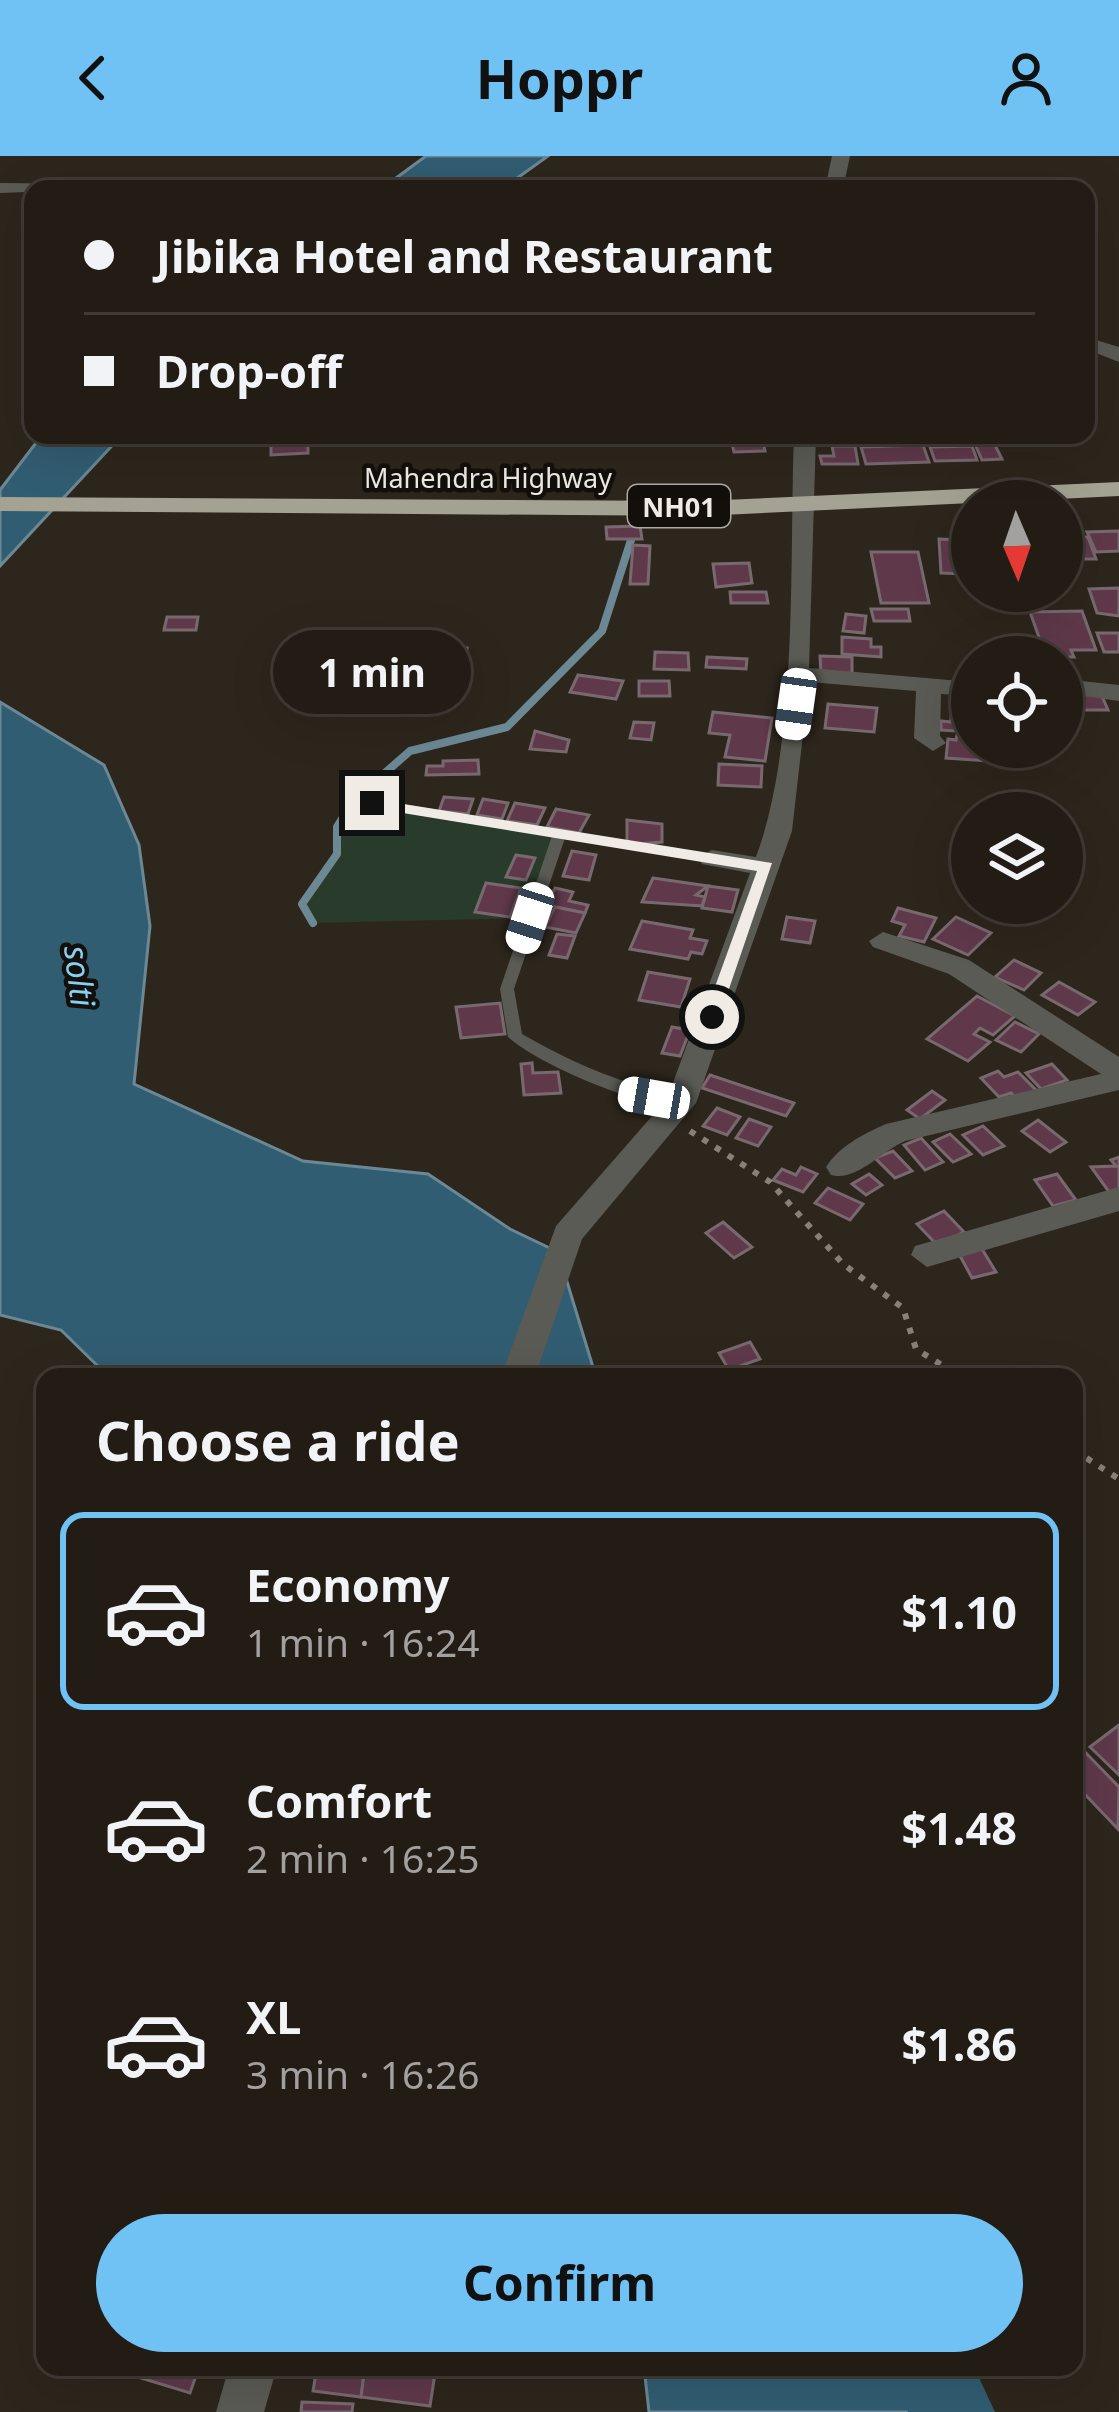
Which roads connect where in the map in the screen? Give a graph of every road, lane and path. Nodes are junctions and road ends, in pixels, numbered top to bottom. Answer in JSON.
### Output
{"nodes":[{"id":1,"x":805,"y":444,"type":"edge"},
{"id":2,"x":1119,"y":489,"type":"edge"},
{"id":3,"x":803,"y":502,"type":"junction"},
{"id":4,"x":0,"y":504,"type":"edge"},
{"id":5,"x":796,"y":674,"type":"junction"},
{"id":6,"x":929,"y":685,"type":"junction"},
{"id":7,"x":951,"y":687,"type":"edge"},
{"id":8,"x":1083,"y":687,"type":"edge"},
{"id":9,"x":1119,"y":694,"type":"edge"},
{"id":10,"x":933,"y":743,"type":"dead end"},
{"id":11,"x":372,"y":803,"type":"dead end"},
{"id":12,"x":560,"y":836,"type":"junction"},
{"id":13,"x":712,"y":858,"type":"joint"},
{"id":14,"x":766,"y":867,"type":"junction"},
{"id":15,"x":883,"y":941,"type":"dead end"},
{"id":16,"x":1119,"y":1071,"type":"edge"},
{"id":17,"x":1119,"y":1080,"type":"edge"},
{"id":18,"x":676,"y":1111,"type":"junction"},
{"id":19,"x":842,"y":1167,"type":"dead end"},
{"id":20,"x":1119,"y":1199,"type":"edge"},
{"id":21,"x":927,"y":1255,"type":"dead end"},
{"id":22,"x":521,"y":1368,"type":"edge"},
{"id":23,"x":947,"y":1368,"type":"edge"},
{"id":24,"x":1083,"y":1456,"type":"edge"},
{"id":25,"x":1119,"y":1479,"type":"edge"},
{"id":26,"x":250,"y":2376,"type":"edge"},
{"id":27,"x":239,"y":2412,"type":"edge"}],
"edges":[{"from":1,"to":3,"type":"street"},
{"from":2,"to":3,"type":"highway","name":"Mahendra Highway","number":"NH01"},
{"from":3,"to":4,"type":"highway","name":"Mahendra Highway","number":"NH01"},
{"from":3,"to":5,"type":"street"},
{"from":5,"to":6,"type":"street"},
{"from":5,"to":14,"type":"street"},
{"from":6,"to":7,"type":"street"},
{"from":6,"to":10,"type":"street"},
{"from":8,"to":9,"type":"street"},
{"from":11,"to":12,"type":"lane"},
{"from":12,"to":13,"type":"lane"},
{"from":12,"to":18,"type":"lane"},
{"from":13,"to":14,"type":"street"},
{"from":14,"to":18,"type":"street"},
{"from":15,"to":16,"type":"street"},
{"from":17,"to":19,"type":"street"},
{"from":18,"to":22,"type":"street"},
{"from":18,"to":23,"type":"path"},
{"from":20,"to":21,"type":"street"},
{"from":24,"to":25,"type":"path"},
{"from":26,"to":27,"type":"street"}]}
